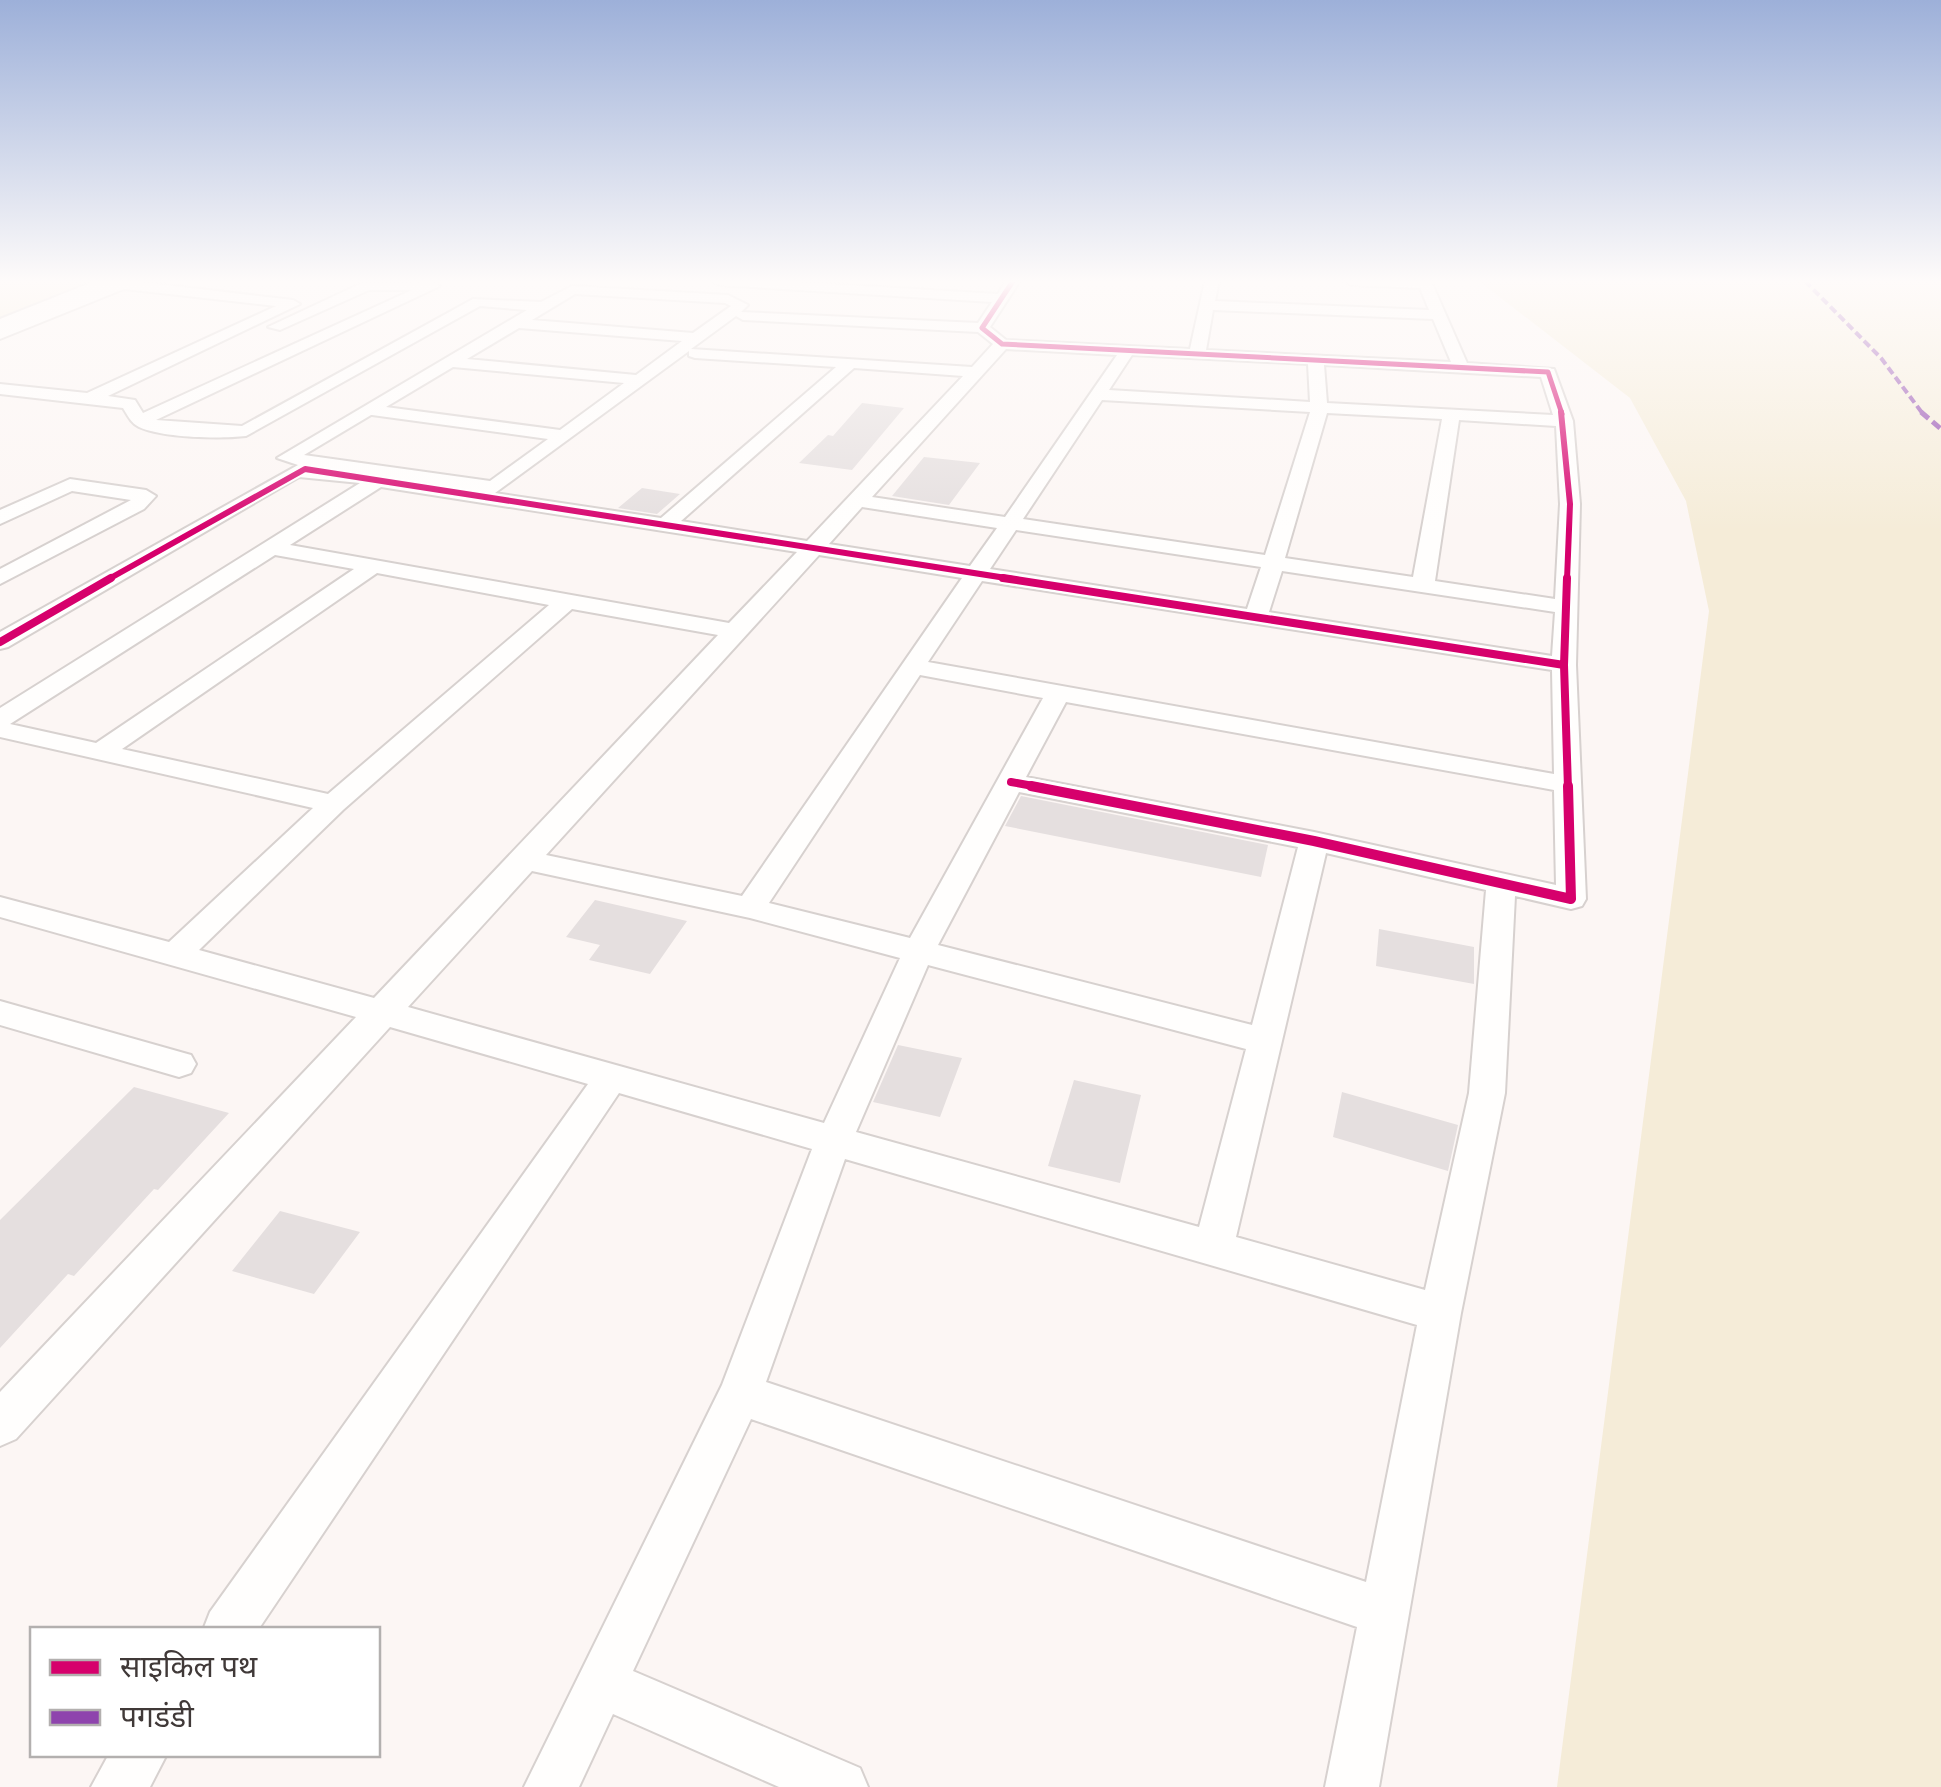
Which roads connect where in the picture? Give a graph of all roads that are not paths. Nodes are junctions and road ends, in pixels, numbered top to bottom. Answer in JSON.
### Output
{"nodes":[{"id":1,"x":162,"y":364,"type":"edge"},
{"id":2,"x":191,"y":364,"type":"edge"},
{"id":3,"x":263,"y":364,"type":"edge"},
{"id":4,"x":367,"y":364,"type":"edge"},
{"id":5,"x":449,"y":364,"type":"edge"},
{"id":6,"x":478,"y":364,"type":"edge"},
{"id":7,"x":665,"y":364,"type":"edge"},
{"id":8,"x":849,"y":364,"type":"edge"},
{"id":9,"x":882,"y":364,"type":"edge"},
{"id":10,"x":981,"y":364,"type":"edge"},
{"id":11,"x":1119,"y":364,"type":"edge"},
{"id":12,"x":1316,"y":364,"type":"edge"},
{"id":13,"x":1398,"y":364,"type":"edge"},
{"id":14,"x":1461,"y":367,"type":"joint"},
{"id":15,"x":978,"y":372,"type":"junction"},
{"id":16,"x":640,"y":380,"type":"junction"},
{"id":17,"x":0,"y":389,"type":"edge"},
{"id":18,"x":1100,"y":395,"type":"junction"},
{"id":19,"x":89,"y":398,"type":"junction"},
{"id":20,"x":109,"y":401,"type":"junction"},
{"id":21,"x":372,"y":410,"type":"junction"},
{"id":22,"x":1320,"y":410,"type":"junction"},
{"id":23,"x":1451,"y":416,"type":"junction"},
{"id":24,"x":140,"y":421,"type":"junction"},
{"id":25,"x":1564,"y":421,"type":"junction"},
{"id":26,"x":565,"y":436,"type":"junction"},
{"id":27,"x":378,"y":480,"type":"junction"},
{"id":28,"x":854,"y":500,"type":"junction"},
{"id":29,"x":0,"y":518,"type":"edge"},
{"id":30,"x":1012,"y":523,"type":"junction"},
{"id":31,"x":666,"y":524,"type":"junction"},
{"id":32,"x":810,"y":547,"type":"junction"},
{"id":33,"x":273,"y":548,"type":"junction"},
{"id":34,"x":1272,"y":564,"type":"junction"},
{"id":35,"x":373,"y":566,"type":"junction"},
{"id":36,"x":975,"y":573,"type":"junction"},
{"id":37,"x":0,"y":578,"type":"edge"},
{"id":38,"x":1423,"y":585,"type":"junction"},
{"id":39,"x":567,"y":601,"type":"junction"},
{"id":40,"x":1566,"y":607,"type":"junction"},
{"id":41,"x":1256,"y":616,"type":"junction"},
{"id":42,"x":733,"y":632,"type":"junction"},
{"id":43,"x":0,"y":642,"type":"edge"},
{"id":44,"x":1564,"y":665,"type":"junction"},
{"id":45,"x":914,"y":667,"type":"junction"},
{"id":46,"x":1058,"y":693,"type":"junction"},
{"id":47,"x":0,"y":719,"type":"edge"},
{"id":48,"x":0,"y":729,"type":"edge"},
{"id":49,"x":100,"y":752,"type":"junction"},
{"id":50,"x":1010,"y":782,"type":"junction"},
{"id":51,"x":1570,"y":785,"type":"junction"},
{"id":52,"x":333,"y":804,"type":"junction"},
{"id":53,"x":1314,"y":841,"type":"junction"},
{"id":54,"x":525,"y":860,"type":"junction"},
{"id":55,"x":1500,"y":884,"type":"junction"},
{"id":56,"x":0,"y":907,"type":"edge"},
{"id":57,"x":750,"y":908,"type":"junction"},
{"id":58,"x":918,"y":953,"type":"junction"},
{"id":59,"x":175,"y":955,"type":"junction"},
{"id":60,"x":382,"y":1012,"type":"junction"},
{"id":61,"x":0,"y":1013,"type":"edge"},
{"id":62,"x":1267,"y":1042,"type":"junction"},
{"id":63,"x":179,"y":1064,"type":"dead end"},
{"id":64,"x":612,"y":1078,"type":"junction"},
{"id":65,"x":833,"y":1142,"type":"junction"},
{"id":66,"x":1213,"y":1251,"type":"junction"},
{"id":67,"x":1440,"y":1313,"type":"junction"},
{"id":68,"x":740,"y":1394,"type":"junction"},
{"id":69,"x":0,"y":1424,"type":"edge"},
{"id":70,"x":1384,"y":1612,"type":"junction"},
{"id":71,"x":230,"y":1627,"type":"edge"},
{"id":72,"x":600,"y":1683,"type":"junction"},
{"id":73,"x":139,"y":1757,"type":"edge"},
{"id":74,"x":118,"y":1787,"type":"edge"},
{"id":75,"x":551,"y":1787,"type":"edge"},
{"id":76,"x":841,"y":1787,"type":"edge"},
{"id":77,"x":1352,"y":1787,"type":"edge"}],
"edges":[{"from":1,"to":19,"type":"street"},
{"from":2,"to":20,"type":"street"},
{"from":3,"to":24,"type":"street"},
{"from":4,"to":24,"type":"street"},
{"from":5,"to":21,"type":"street"},
{"from":6,"to":16,"type":"street"},
{"from":7,"to":16,"type":"street"},
{"from":8,"to":31,"type":"street"},
{"from":9,"to":15,"type":"street"},
{"from":10,"to":15,"type":"street"},
{"from":11,"to":18,"type":"street"},
{"from":12,"to":22,"type":"street"},
{"from":13,"to":14,"type":"street"},
{"from":14,"to":25,"type":"street"},
{"from":15,"to":28,"type":"street"},
{"from":16,"to":26,"type":"street"},
{"from":17,"to":19,"type":"street"},
{"from":18,"to":22,"type":"street"},
{"from":18,"to":30,"type":"street"},
{"from":19,"to":20,"type":"street"},
{"from":20,"to":24,"type":"street"},
{"from":21,"to":26,"type":"street"},
{"from":21,"to":26,"type":"street"},
{"from":22,"to":23,"type":"street"},
{"from":22,"to":34,"type":"street"},
{"from":23,"to":25,"type":"street"},
{"from":23,"to":38,"type":"street"},
{"from":25,"to":40,"type":"street"},
{"from":27,"to":31,"type":"street"},
{"from":27,"to":33,"type":"street"},
{"from":27,"to":43,"type":"street"},
{"from":28,"to":30,"type":"street"},
{"from":28,"to":32,"type":"street"},
{"from":29,"to":37,"type":"street"},
{"from":30,"to":34,"type":"street"},
{"from":30,"to":36,"type":"street"},
{"from":31,"to":32,"type":"street"},
{"from":32,"to":36,"type":"street"},
{"from":32,"to":42,"type":"street"},
{"from":33,"to":35,"type":"street"},
{"from":33,"to":47,"type":"street"},
{"from":34,"to":38,"type":"street"},
{"from":34,"to":41,"type":"street"},
{"from":35,"to":39,"type":"street"},
{"from":35,"to":49,"type":"street"},
{"from":36,"to":41,"type":"street"},
{"from":36,"to":45,"type":"street"},
{"from":38,"to":40,"type":"street"},
{"from":39,"to":42,"type":"street"},
{"from":39,"to":52,"type":"street"},
{"from":40,"to":44,"type":"street"},
{"from":41,"to":44,"type":"street"},
{"from":42,"to":54,"type":"street"},
{"from":44,"to":51,"type":"street"},
{"from":45,"to":46,"type":"street"},
{"from":45,"to":57,"type":"street"},
{"from":46,"to":50,"type":"street"},
{"from":46,"to":51,"type":"street"},
{"from":48,"to":49,"type":"street"},
{"from":49,"to":52,"type":"street"},
{"from":50,"to":53,"type":"street"},
{"from":50,"to":58,"type":"street"},
{"from":51,"to":55,"type":"street"},
{"from":52,"to":59,"type":"street"},
{"from":53,"to":55,"type":"street"},
{"from":53,"to":62,"type":"street"},
{"from":54,"to":57,"type":"street"},
{"from":54,"to":60,"type":"street"},
{"from":55,"to":67,"type":"street"},
{"from":56,"to":59,"type":"street"},
{"from":57,"to":58,"type":"street"},
{"from":58,"to":62,"type":"street"},
{"from":58,"to":65,"type":"street"},
{"from":59,"to":60,"type":"street"},
{"from":60,"to":64,"type":"street"},
{"from":60,"to":69,"type":"street"},
{"from":61,"to":63,"type":"street"},
{"from":62,"to":66,"type":"street"},
{"from":64,"to":65,"type":"street"},
{"from":64,"to":71,"type":"street"},
{"from":65,"to":66,"type":"street"},
{"from":65,"to":68,"type":"street"},
{"from":66,"to":67,"type":"street"},
{"from":67,"to":70,"type":"street"},
{"from":68,"to":70,"type":"street"},
{"from":68,"to":72,"type":"street"},
{"from":70,"to":77,"type":"street"},
{"from":72,"to":75,"type":"street"},
{"from":72,"to":76,"type":"street"},
{"from":73,"to":74,"type":"street"}]}
